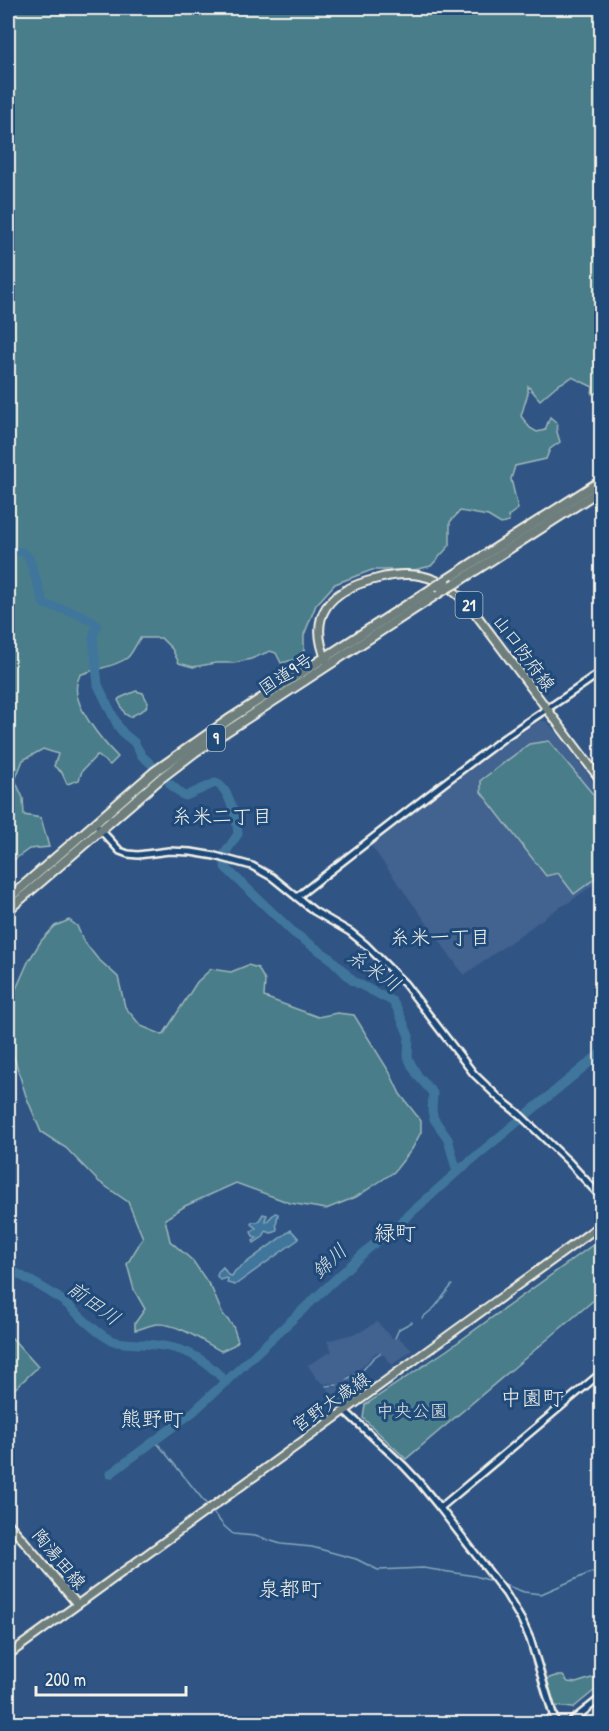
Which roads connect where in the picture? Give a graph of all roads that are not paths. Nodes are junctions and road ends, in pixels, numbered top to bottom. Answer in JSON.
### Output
{"nodes":[{"id":1,"x":602,"y":480,"type":"edge"},
{"id":2,"x":602,"y":489,"type":"edge"},
{"id":3,"x":327,"y":661,"type":"junction"},
{"id":4,"x":602,"y":671,"type":"edge"},
{"id":5,"x":547,"y":708,"type":"junction"},
{"id":6,"x":602,"y":782,"type":"edge"},
{"id":7,"x":97,"y":827,"type":"junction"},
{"id":8,"x":297,"y":897,"type":"junction"},
{"id":9,"x":8,"y":899,"type":"edge"},
{"id":10,"x":8,"y":910,"type":"edge"},
{"id":11,"x":602,"y":1198,"type":"edge"},
{"id":12,"x":602,"y":1224,"type":"edge"},
{"id":13,"x":602,"y":1372,"type":"edge"},
{"id":14,"x":345,"y":1411,"type":"junction"},
{"id":15,"x":440,"y":1508,"type":"junction"},
{"id":16,"x":8,"y":1523,"type":"edge"},
{"id":17,"x":77,"y":1604,"type":"junction"},
{"id":18,"x":8,"y":1656,"type":"edge"},
{"id":19,"x":602,"y":1697,"type":"edge"},
{"id":20,"x":556,"y":1724,"type":"edge"},
{"id":21,"x":568,"y":1724,"type":"edge"}],
"edges":[{"from":1,"to":3,"type":"highway","name":"国道9号","number":"9","bridge":true},
{"from":2,"to":3,"type":"highway","name":"国道9号","number":"9","bridge":true},
{"from":3,"to":5,"type":"main road","name":"山口防府線","number":"21"},
{"from":3,"to":7,"type":"highway","name":"国道9号","number":"9"},
{"from":4,"to":5,"type":"street"},
{"from":5,"to":6,"type":"main road","name":"山口防府線","number":"21"},
{"from":5,"to":8,"type":"street"},
{"from":7,"to":8,"type":"street"},
{"from":7,"to":9,"type":"highway","name":"国道9号","number":"9"},
{"from":7,"to":10,"type":"highway","name":"国道9号","number":"9"},
{"from":8,"to":11,"type":"street"},
{"from":12,"to":14,"type":"main road","name":"宮野大歳線"},
{"from":13,"to":15,"type":"street"},
{"from":14,"to":15,"type":"street"},
{"from":14,"to":17,"type":"main road","name":"宮野大歳線"},
{"from":15,"to":20,"type":"street"},
{"from":16,"to":17,"type":"main road","name":"陶湯田線"},
{"from":17,"to":18,"type":"main road","name":"陶湯田線"},
{"from":19,"to":21,"type":"street"}]}
